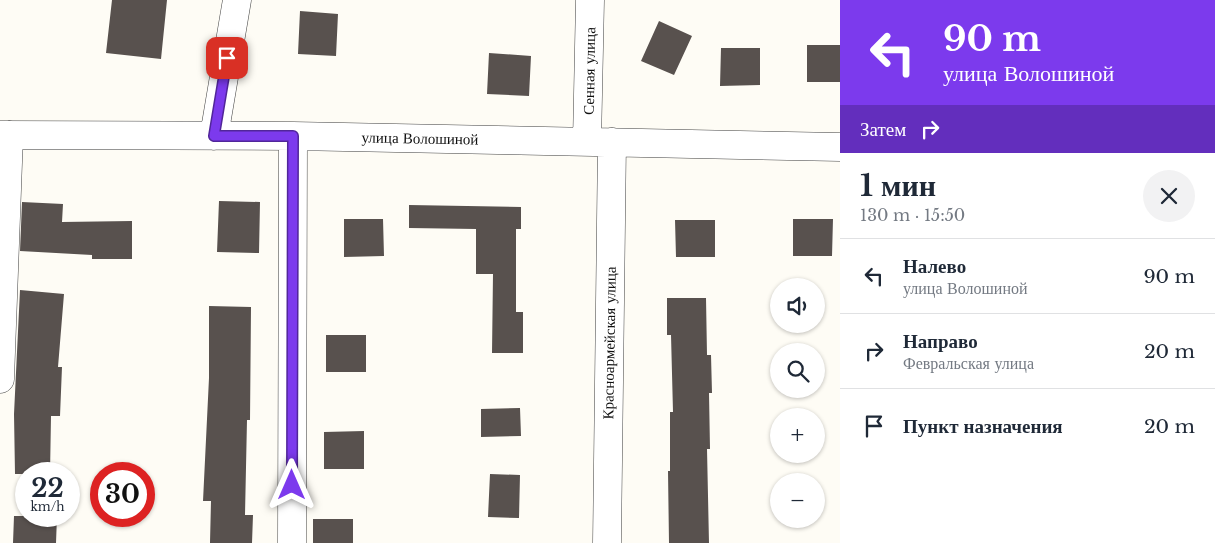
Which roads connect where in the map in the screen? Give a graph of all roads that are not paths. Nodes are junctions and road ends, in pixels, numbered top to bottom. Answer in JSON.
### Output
{"nodes":[{"id":1,"x":237,"y":0,"type":"edge"},
{"id":2,"x":590,"y":0,"type":"edge"},
{"id":3,"x":4,"y":135,"type":"edge"},
{"id":4,"x":214,"y":136,"type":"junction"},
{"id":5,"x":293,"y":136,"type":"junction"},
{"id":6,"x":600,"y":142,"type":"junction"},
{"id":7,"x":840,"y":147,"type":"edge"},
{"id":8,"x":0,"y":379,"type":"edge"},
{"id":9,"x":292,"y":543,"type":"edge"},
{"id":10,"x":607,"y":543,"type":"edge"}],
"edges":[{"from":1,"to":4,"type":"street"},
{"from":2,"to":6,"type":"street","name":"Сенная улица"},
{"from":3,"to":4,"type":"street","name":"улица Волошиной"},
{"from":3,"to":8,"type":"street"},
{"from":4,"to":5,"type":"street","name":"улица Волошиной"},
{"from":5,"to":6,"type":"street","name":"улица Волошиной"},
{"from":5,"to":9,"type":"street"},
{"from":6,"to":7,"type":"street","name":"улица Волошиной"},
{"from":6,"to":10,"type":"street","name":"Красноармейская улица"}]}
